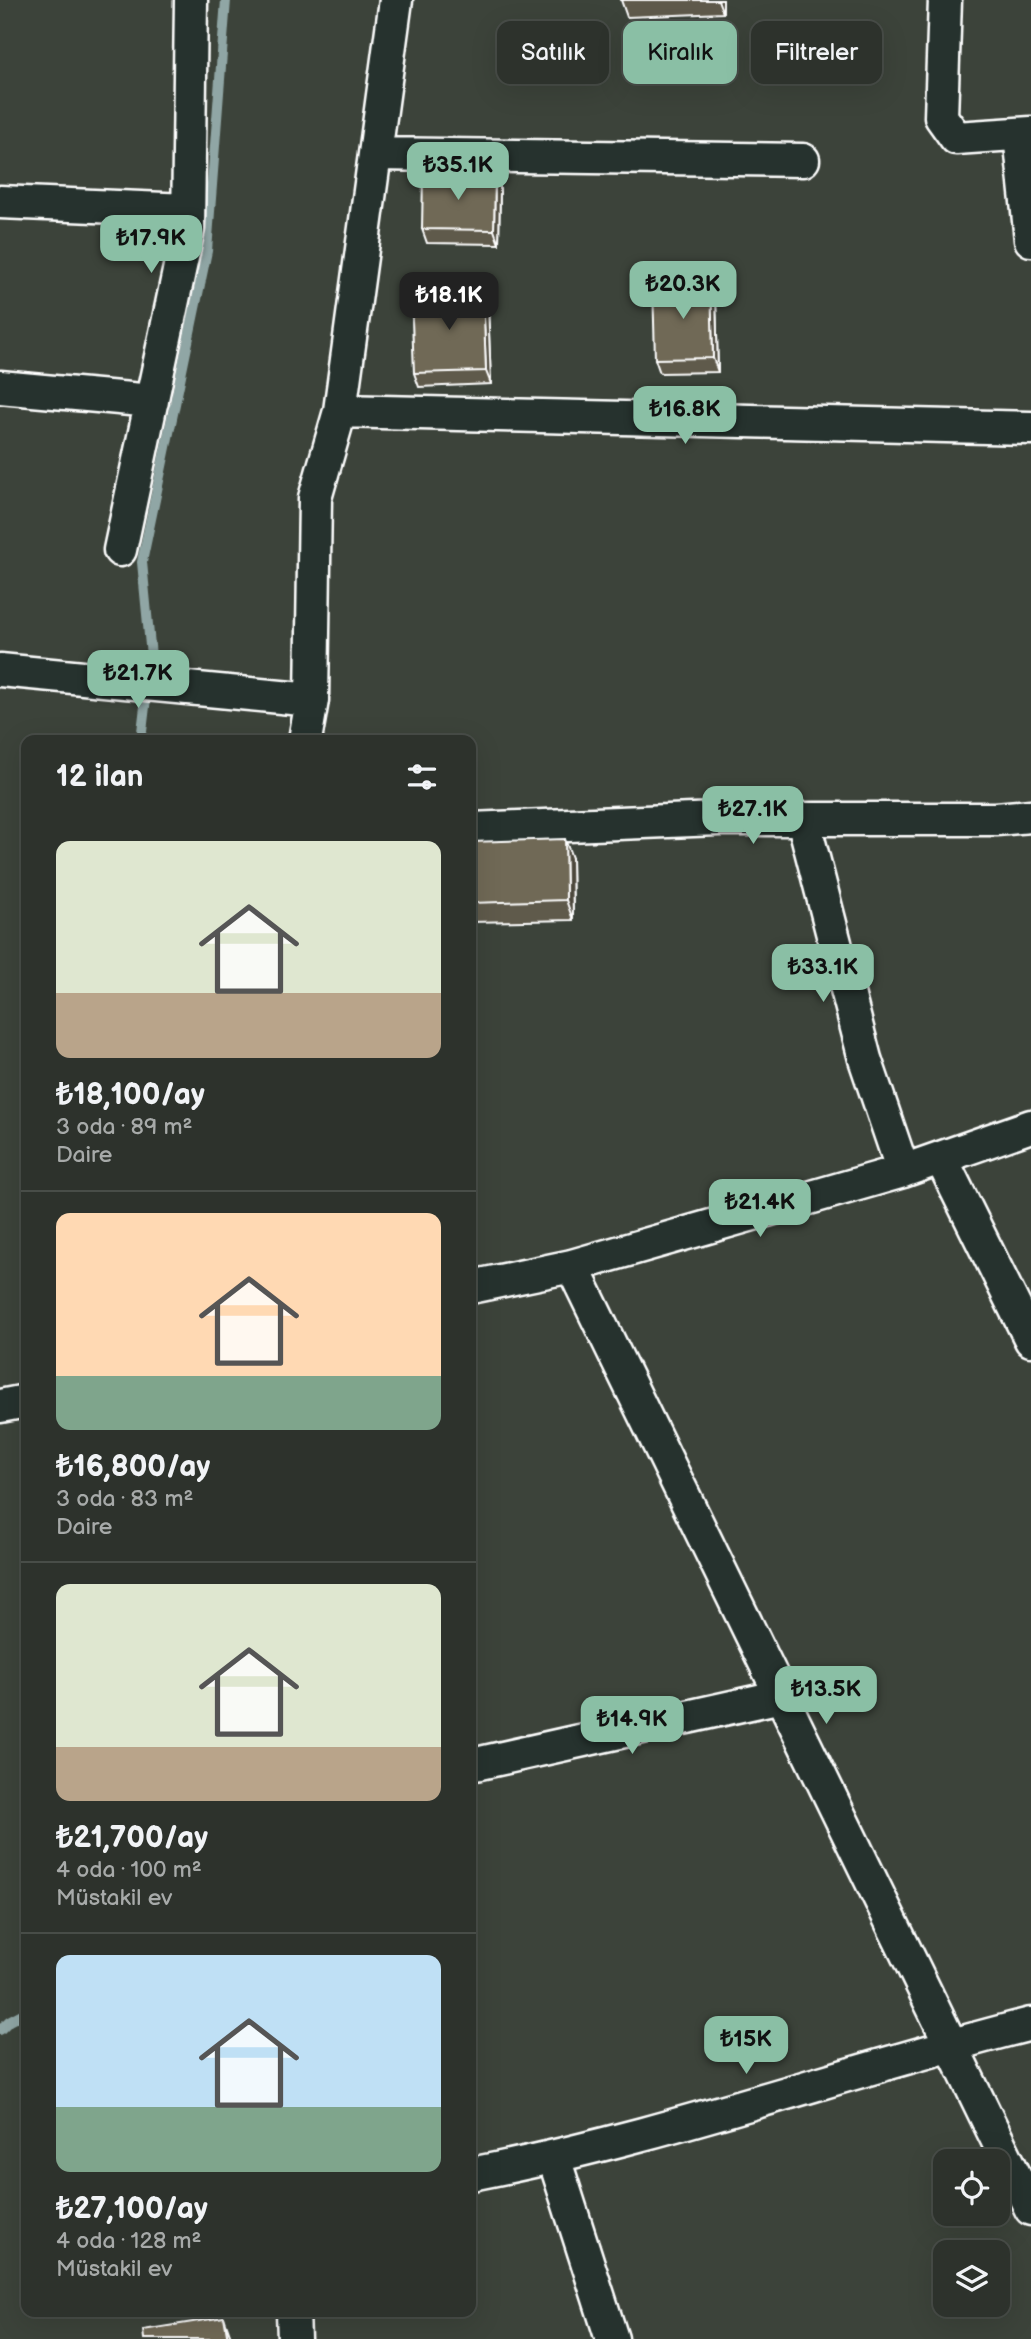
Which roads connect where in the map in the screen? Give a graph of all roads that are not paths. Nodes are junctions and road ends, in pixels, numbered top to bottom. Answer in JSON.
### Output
{"nodes":[{"id":1,"x":191,"y":0,"type":"edge"},
{"id":2,"x":396,"y":0,"type":"edge"},
{"id":3,"x":945,"y":0,"type":"edge"},
{"id":4,"x":1025,"y":134,"type":"edge"},
{"id":5,"x":375,"y":154,"type":"junction"},
{"id":6,"x":803,"y":160,"type":"dead end"},
{"id":7,"x":0,"y":202,"type":"edge"},
{"id":8,"x":188,"y":210,"type":"junction"},
{"id":9,"x":1031,"y":240,"type":"edge"},
{"id":10,"x":0,"y":387,"type":"edge"},
{"id":11,"x":152,"y":401,"type":"junction"},
{"id":12,"x":340,"y":411,"type":"junction"},
{"id":13,"x":1031,"y":428,"type":"edge"},
{"id":14,"x":120,"y":550,"type":"dead end"},
{"id":15,"x":0,"y":670,"type":"edge"},
{"id":16,"x":312,"y":700,"type":"junction"},
{"id":17,"x":306,"y":735,"type":"edge"},
{"id":18,"x":1031,"y":816,"type":"edge"},
{"id":19,"x":803,"y":819,"type":"junction"},
{"id":20,"x":476,"y":830,"type":"edge"},
{"id":21,"x":1031,"y":1126,"type":"edge"},
{"id":22,"x":942,"y":1160,"type":"junction"},
{"id":23,"x":903,"y":1171,"type":"junction"},
{"id":24,"x":572,"y":1266,"type":"junction"},
{"id":25,"x":476,"y":1285,"type":"edge"},
{"id":26,"x":1031,"y":1340,"type":"edge"},
{"id":27,"x":21,"y":1402,"type":"edge"},
{"id":28,"x":0,"y":1406,"type":"edge"},
{"id":29,"x":782,"y":1696,"type":"junction"},
{"id":30,"x":476,"y":1764,"type":"edge"},
{"id":31,"x":1031,"y":2024,"type":"edge"},
{"id":32,"x":951,"y":2044,"type":"junction"},
{"id":33,"x":554,"y":2158,"type":"junction"},
{"id":34,"x":476,"y":2173,"type":"edge"},
{"id":35,"x":1031,"y":2209,"type":"edge"},
{"id":36,"x":293,"y":2317,"type":"edge"},
{"id":37,"x":294,"y":2339,"type":"edge"},
{"id":38,"x":612,"y":2339,"type":"edge"}],
"edges":[{"from":1,"to":8,"type":"street"},
{"from":2,"to":5,"type":"street"},
{"from":3,"to":4,"type":"street"},
{"from":4,"to":9,"type":"street"},
{"from":5,"to":6,"type":"street"},
{"from":5,"to":12,"type":"street"},
{"from":7,"to":8,"type":"street"},
{"from":8,"to":11,"type":"street"},
{"from":10,"to":11,"type":"street"},
{"from":11,"to":14,"type":"street"},
{"from":12,"to":13,"type":"street"},
{"from":12,"to":16,"type":"street"},
{"from":15,"to":16,"type":"street"},
{"from":16,"to":17,"type":"street"},
{"from":18,"to":19,"type":"street"},
{"from":19,"to":20,"type":"street"},
{"from":19,"to":23,"type":"street"},
{"from":21,"to":22,"type":"street"},
{"from":22,"to":23,"type":"street"},
{"from":22,"to":26,"type":"street"},
{"from":23,"to":24,"type":"street"},
{"from":24,"to":25,"type":"street"},
{"from":24,"to":29,"type":"street"},
{"from":27,"to":28,"type":"street"},
{"from":29,"to":30,"type":"street"},
{"from":29,"to":32,"type":"street"},
{"from":31,"to":32,"type":"street"},
{"from":32,"to":33,"type":"street"},
{"from":32,"to":35,"type":"street"},
{"from":33,"to":34,"type":"street"},
{"from":33,"to":38,"type":"street"},
{"from":36,"to":37,"type":"street"}]}
